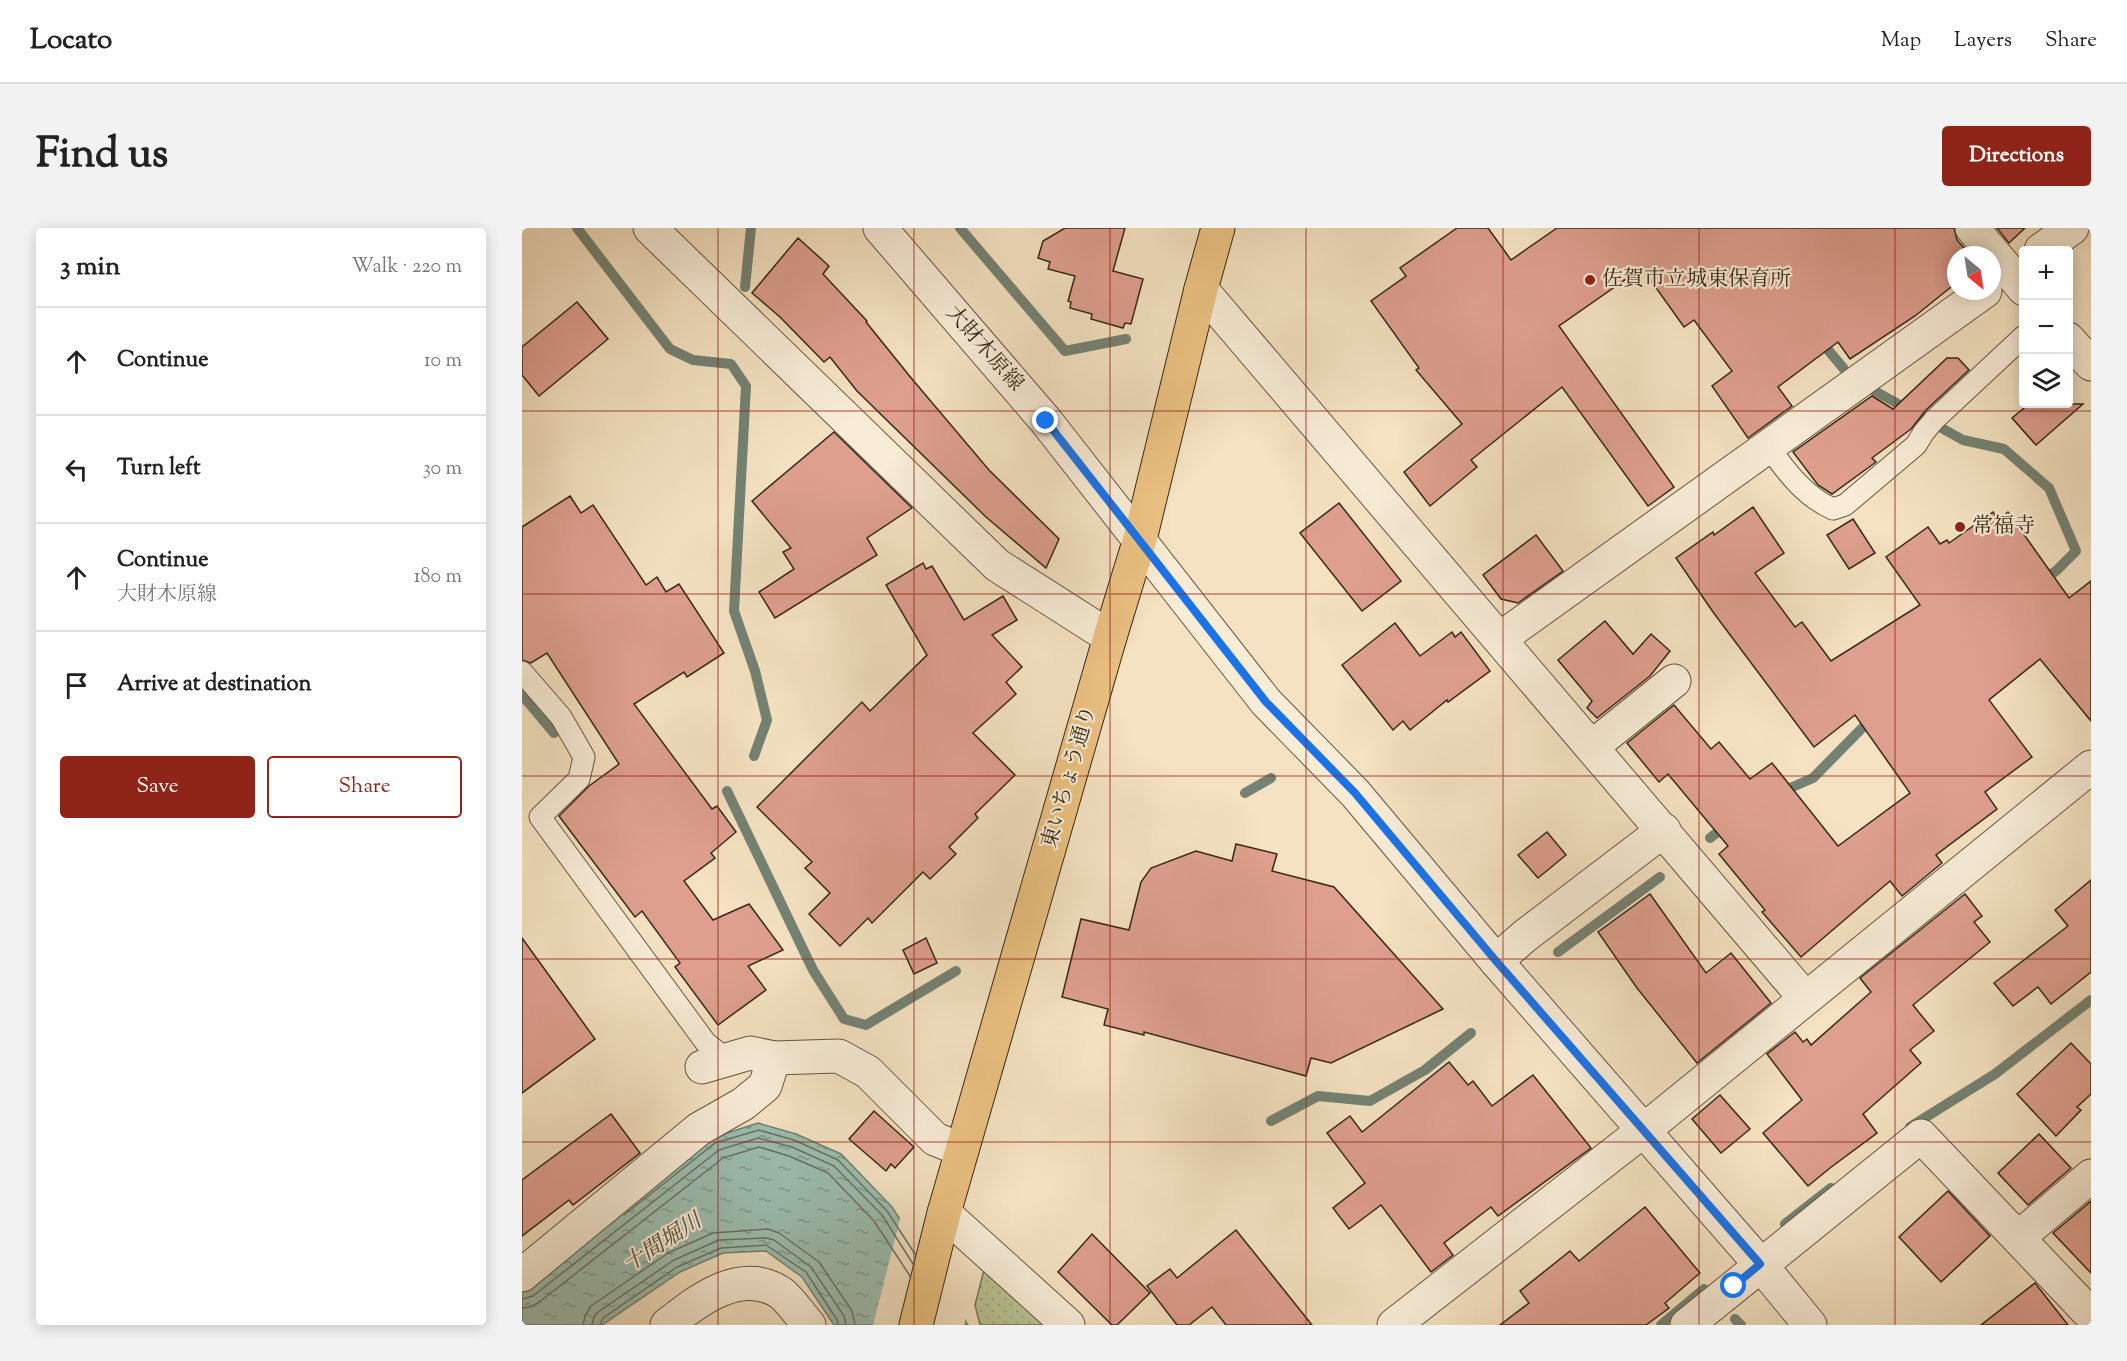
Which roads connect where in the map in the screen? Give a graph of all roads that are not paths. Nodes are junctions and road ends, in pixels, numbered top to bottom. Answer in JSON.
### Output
{"nodes":[{"id":1,"x":650,"y":228,"type":"edge"},
{"id":2,"x":880,"y":228,"type":"edge"},
{"id":3,"x":1218,"y":228,"type":"edge"},
{"id":4,"x":1972,"y":228,"type":"edge"},
{"id":5,"x":2072,"y":228,"type":"edge"},
{"id":6,"x":2047,"y":246,"type":"edge"},
{"id":7,"x":2007,"y":280,"type":"edge"},
{"id":8,"x":1202,"y":289,"type":"junction"},
{"id":9,"x":2019,"y":341,"type":"edge"},
{"id":10,"x":2073,"y":344,"type":"edge"},
{"id":11,"x":2091,"y":364,"type":"edge"},
{"id":12,"x":1768,"y":446,"type":"junction"},
{"id":13,"x":1140,"y":539,"type":"junction"},
{"id":14,"x":1110,"y":637,"type":"junction"},
{"id":15,"x":1501,"y":638,"type":"junction"},
{"id":16,"x":522,"y":672,"type":"edge"},
{"id":17,"x":1674,"y":681,"type":"dead end"},
{"id":18,"x":1593,"y":746,"type":"junction"},
{"id":19,"x":2091,"y":767,"type":"edge"},
{"id":20,"x":1664,"y":830,"type":"junction"},
{"id":21,"x":1496,"y":961,"type":"junction"},
{"id":22,"x":1805,"y":998,"type":"junction"},
{"id":23,"x":774,"y":1058,"type":"junction"},
{"id":24,"x":715,"y":1063,"type":"joint"},
{"id":25,"x":1644,"y":1130,"type":"junction"},
{"id":26,"x":962,"y":1150,"type":"junction"},
{"id":27,"x":2091,"y":1176,"type":"edge"},
{"id":28,"x":940,"y":1227,"type":"junction"},
{"id":29,"x":2018,"y":1238,"type":"junction"},
{"id":30,"x":1760,"y":1264,"type":"junction"},
{"id":31,"x":522,"y":1275,"type":"edge"},
{"id":32,"x":2091,"y":1315,"type":"edge"},
{"id":33,"x":667,"y":1325,"type":"edge"},
{"id":34,"x":809,"y":1325,"type":"edge"},
{"id":35,"x":916,"y":1325,"type":"edge"},
{"id":36,"x":1068,"y":1325,"type":"edge"},
{"id":37,"x":1394,"y":1325,"type":"edge"},
{"id":38,"x":1687,"y":1325,"type":"edge"},
{"id":39,"x":1810,"y":1325,"type":"edge"}],
"edges":[{"from":1,"to":14,"type":"street"},
{"from":2,"to":13,"type":"street","name":"大財木原線"},
{"from":3,"to":8,"type":"highway","name":"東いちょう通り"},
{"from":4,"to":7,"type":"street"},
{"from":5,"to":6,"type":"street"},
{"from":7,"to":12,"type":"street"},
{"from":8,"to":13,"type":"highway","name":"東いちょう通り"},
{"from":8,"to":15,"type":"street"},
{"from":9,"to":12,"type":"lane"},
{"from":10,"to":11,"type":"street"},
{"from":12,"to":15,"type":"street"},
{"from":13,"to":14,"type":"highway","name":"東いちょう通り"},
{"from":13,"to":21,"type":"street","name":"大財木原線"},
{"from":14,"to":26,"type":"highway","name":"東いちょう通り"},
{"from":15,"to":18,"type":"street"},
{"from":16,"to":24,"type":"lane"},
{"from":17,"to":18,"type":"street"},
{"from":18,"to":20,"type":"street"},
{"from":19,"to":22,"type":"street"},
{"from":20,"to":21,"type":"street"},
{"from":20,"to":22,"type":"street"},
{"from":21,"to":25,"type":"street","name":"大財木原線"},
{"from":22,"to":25,"type":"street"},
{"from":23,"to":24,"type":"street"},
{"from":23,"to":26,"type":"street"},
{"from":23,"to":31,"type":"street"},
{"from":25,"to":30,"type":"street","name":"大財木原線"},
{"from":25,"to":37,"type":"street"},
{"from":26,"to":28,"type":"highway","name":"東いちょう通り"},
{"from":27,"to":29,"type":"street"},
{"from":28,"to":35,"type":"highway","name":"東いちょう通り"},
{"from":28,"to":36,"type":"street"},
{"from":29,"to":30,"type":"street"},
{"from":29,"to":32,"type":"street"},
{"from":30,"to":38,"type":"street"},
{"from":30,"to":39,"type":"street"},
{"from":33,"to":34,"type":"street"}]}
